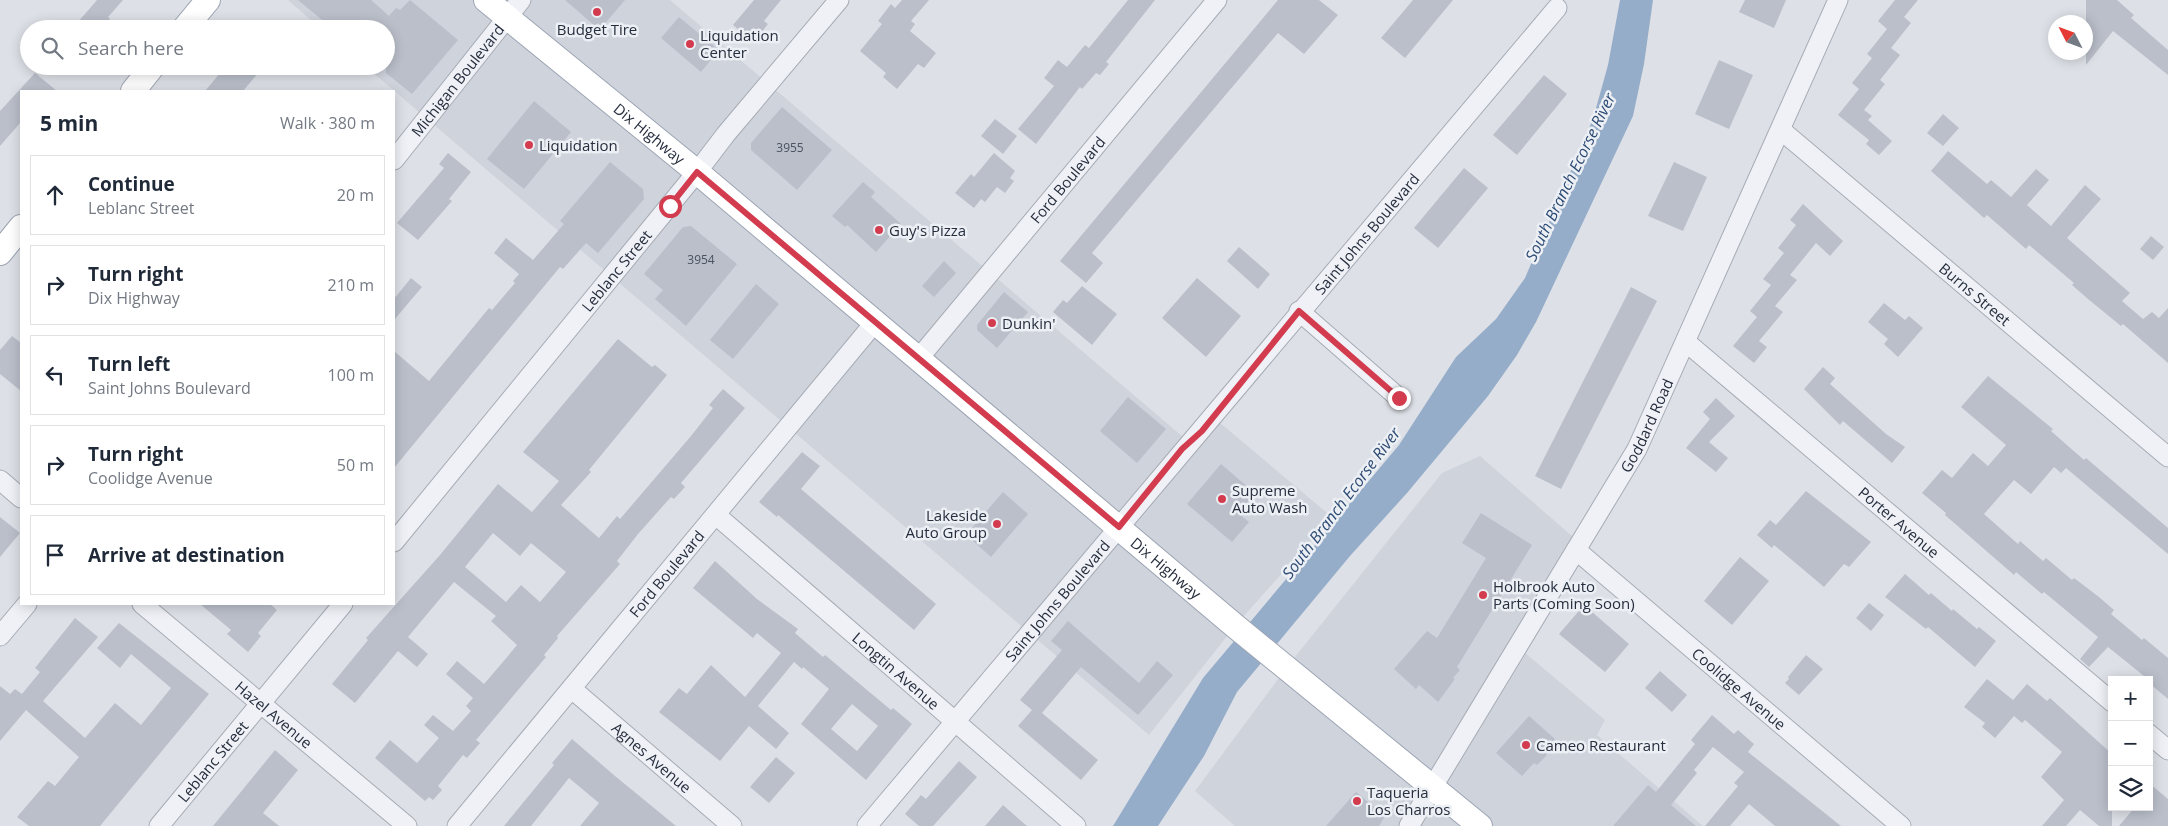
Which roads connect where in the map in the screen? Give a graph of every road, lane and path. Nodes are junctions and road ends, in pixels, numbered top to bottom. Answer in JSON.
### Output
{"nodes":[{"id":1,"x":208,"y":0,"type":"edge"},
{"id":2,"x":486,"y":0,"type":"edge"},
{"id":3,"x":839,"y":0,"type":"edge"},
{"id":4,"x":1217,"y":0,"type":"edge"},
{"id":5,"x":1838,"y":0,"type":"edge"},
{"id":6,"x":1557,"y":8,"type":"dead end"},
{"id":7,"x":515,"y":9,"type":"edge"},
{"id":8,"x":191,"y":20,"type":"edge"},
{"id":9,"x":146,"y":75,"type":"edge"},
{"id":10,"x":134,"y":90,"type":"edge"},
{"id":11,"x":1780,"y":130,"type":"junction"},
{"id":12,"x":395,"y":159,"type":"edge"},
{"id":13,"x":697,"y":172,"type":"junction"},
{"id":14,"x":20,"y":228,"type":"edge"},
{"id":15,"x":0,"y":253,"type":"edge"},
{"id":16,"x":1299,"y":311,"type":"junction"},
{"id":17,"x":876,"y":322,"type":"junction"},
{"id":18,"x":1686,"y":342,"type":"junction"},
{"id":19,"x":919,"y":358,"type":"junction"},
{"id":20,"x":1399,"y":398,"type":"dead end"},
{"id":21,"x":2168,"y":458,"type":"edge"},
{"id":22,"x":0,"y":480,"type":"edge"},
{"id":23,"x":20,"y":497,"type":"edge"},
{"id":24,"x":716,"y":515,"type":"junction"},
{"id":25,"x":1119,"y":527,"type":"junction"},
{"id":26,"x":395,"y":541,"type":"edge"},
{"id":27,"x":1576,"y":550,"type":"junction"},
{"id":28,"x":26,"y":605,"type":"edge"},
{"id":29,"x":143,"y":605,"type":"edge"},
{"id":30,"x":342,"y":605,"type":"edge"},
{"id":31,"x":0,"y":636,"type":"edge"},
{"id":32,"x":572,"y":689,"type":"junction"},
{"id":33,"x":2108,"y":699,"type":"edge"},
{"id":34,"x":260,"y":704,"type":"junction"},
{"id":35,"x":956,"y":721,"type":"junction"},
{"id":36,"x":2153,"y":737,"type":"edge"},
{"id":37,"x":2168,"y":750,"type":"edge"},
{"id":38,"x":1432,"y":786,"type":"junction"},
{"id":39,"x":159,"y":826,"type":"edge"},
{"id":40,"x":407,"y":826,"type":"edge"},
{"id":41,"x":457,"y":826,"type":"edge"},
{"id":42,"x":732,"y":826,"type":"edge"},
{"id":43,"x":867,"y":826,"type":"edge"},
{"id":44,"x":1076,"y":826,"type":"edge"},
{"id":45,"x":1409,"y":826,"type":"edge"},
{"id":46,"x":1480,"y":826,"type":"edge"},
{"id":47,"x":1901,"y":826,"type":"edge"}],
"edges":[{"from":1,"to":8,"type":"main road"},
{"from":2,"to":7,"type":"main road","name":"Dix Highway"},
{"from":3,"to":13,"type":"street","name":"Leblanc Street"},
{"from":4,"to":19,"type":"street","name":"Ford Boulevard"},
{"from":5,"to":11,"type":"street","name":"Goddard Road"},
{"from":6,"to":16,"type":"street","name":"Saint Johns Boulevard"},
{"from":7,"to":12,"type":"street","name":"Michigan Boulevard"},
{"from":7,"to":13,"type":"main road","name":"Dix Highway"},
{"from":9,"to":10,"type":"main road"},
{"from":11,"to":18,"type":"street","name":"Goddard Road"},
{"from":11,"to":21,"type":"street","name":"Burns Street"},
{"from":13,"to":17,"type":"main road","name":"Dix Highway"},
{"from":13,"to":26,"type":"street","name":"Leblanc Street"},
{"from":14,"to":15,"type":"main road"},
{"from":16,"to":20,"type":"street"},
{"from":16,"to":25,"type":"street","name":"Saint Johns Boulevard"},
{"from":17,"to":19,"type":"main road","name":"Dix Highway"},
{"from":17,"to":24,"type":"street","name":"Ford Boulevard"},
{"from":18,"to":27,"type":"street","name":"Goddard Road"},
{"from":18,"to":33,"type":"street","name":"Porter Avenue"},
{"from":19,"to":25,"type":"main road","name":"Dix Highway"},
{"from":22,"to":23,"type":"street"},
{"from":24,"to":32,"type":"street","name":"Ford Boulevard"},
{"from":24,"to":35,"type":"street","name":"Longtin Avenue"},
{"from":25,"to":35,"type":"street","name":"Saint Johns Boulevard"},
{"from":25,"to":38,"type":"main road","name":"Dix Highway"},
{"from":27,"to":38,"type":"street","name":"Goddard Road"},
{"from":27,"to":47,"type":"street","name":"Coolidge Avenue"},
{"from":28,"to":31,"type":"street"},
{"from":29,"to":34,"type":"street","name":"Hazel Avenue"},
{"from":30,"to":34,"type":"street","name":"Leblanc Street"},
{"from":32,"to":41,"type":"street","name":"Ford Boulevard"},
{"from":32,"to":42,"type":"street","name":"Agnes Avenue"},
{"from":34,"to":39,"type":"street","name":"Leblanc Street"},
{"from":34,"to":40,"type":"street","name":"Hazel Avenue"},
{"from":35,"to":43,"type":"street","name":"Saint Johns Boulevard"},
{"from":35,"to":44,"type":"street","name":"Longtin Avenue"},
{"from":36,"to":37,"type":"street"},
{"from":38,"to":45,"type":"street","name":"Goddard Road"},
{"from":38,"to":46,"type":"main road","name":"Dix Highway"}]}
